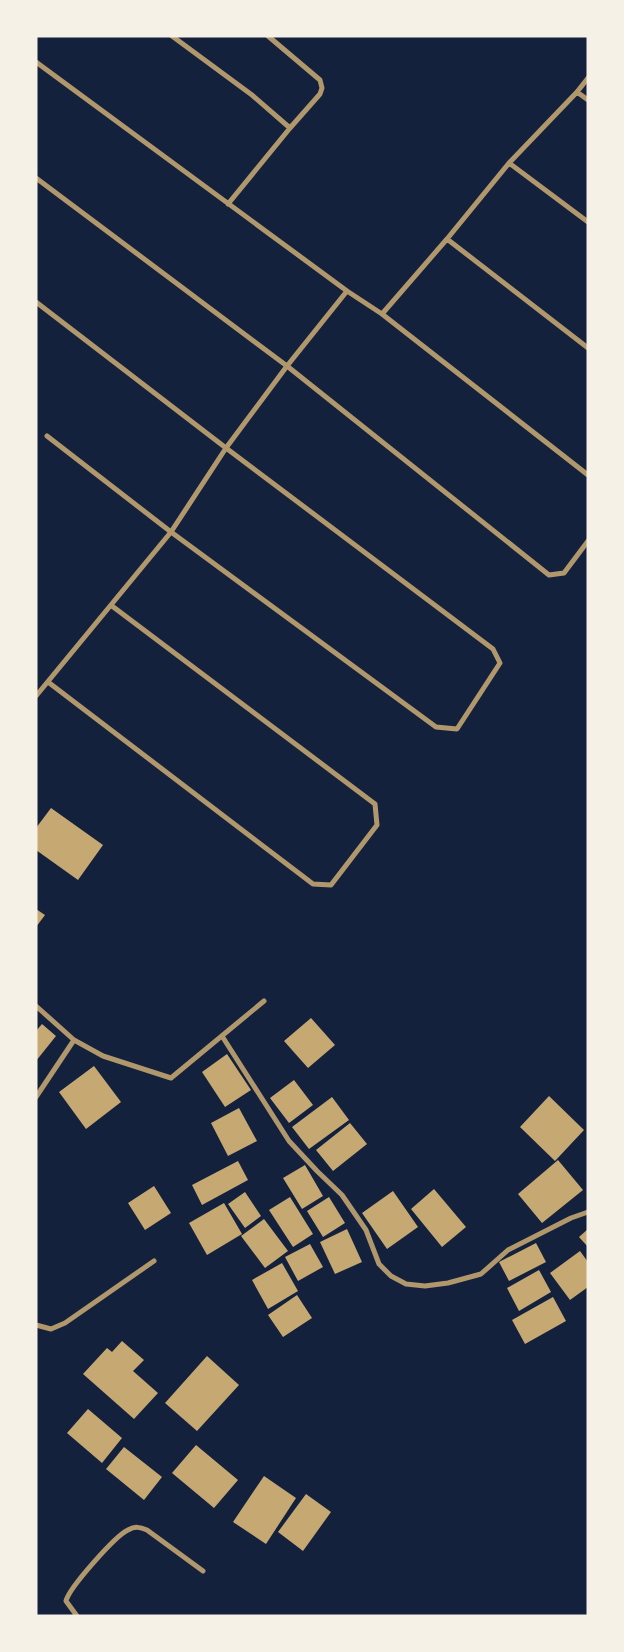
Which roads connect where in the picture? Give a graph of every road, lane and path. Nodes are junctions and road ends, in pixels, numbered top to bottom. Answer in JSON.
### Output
{"nodes":[{"id":1,"x":172,"y":36,"type":"edge"},
{"id":2,"x":268,"y":36,"type":"edge"},
{"id":3,"x":36,"y":62,"type":"edge"},
{"id":4,"x":588,"y":78,"type":"edge"},
{"id":5,"x":577,"y":92,"type":"junction"},
{"id":6,"x":588,"y":100,"type":"edge"},
{"id":7,"x":290,"y":128,"type":"junction"},
{"id":8,"x":509,"y":163,"type":"junction"},
{"id":9,"x":36,"y":178,"type":"edge"},
{"id":10,"x":228,"y":204,"type":"junction"},
{"id":11,"x":588,"y":222,"type":"edge"},
{"id":12,"x":447,"y":239,"type":"junction"},
{"id":13,"x":347,"y":291,"type":"junction"},
{"id":14,"x":36,"y":302,"type":"edge"},
{"id":15,"x":382,"y":314,"type":"junction"},
{"id":16,"x":588,"y":348,"type":"edge"},
{"id":17,"x":287,"y":366,"type":"junction"},
{"id":18,"x":47,"y":436,"type":"dead end"},
{"id":19,"x":226,"y":448,"type":"junction"},
{"id":20,"x":588,"y":475,"type":"edge"},
{"id":21,"x":171,"y":532,"type":"junction"},
{"id":22,"x":588,"y":541,"type":"edge"},
{"id":23,"x":112,"y":606,"type":"junction"},
{"id":24,"x":48,"y":682,"type":"junction"},
{"id":25,"x":36,"y":696,"type":"edge"},
{"id":26,"x":264,"y":1001,"type":"dead end"},
{"id":27,"x":36,"y":1006,"type":"edge"},
{"id":28,"x":222,"y":1036,"type":"junction"},
{"id":29,"x":74,"y":1040,"type":"junction"},
{"id":30,"x":36,"y":1097,"type":"edge"},
{"id":31,"x":588,"y":1212,"type":"edge"},
{"id":32,"x":154,"y":1261,"type":"dead end"},
{"id":33,"x":36,"y":1325,"type":"edge"},
{"id":34,"x":203,"y":1571,"type":"dead end"},
{"id":35,"x":77,"y":1616,"type":"edge"}],
"edges":[{"from":1,"to":7,"type":"street"},
{"from":2,"to":7,"type":"street"},
{"from":3,"to":10,"type":"street"},
{"from":4,"to":5,"type":"street"},
{"from":5,"to":6,"type":"street"},
{"from":5,"to":8,"type":"street"},
{"from":7,"to":10,"type":"street"},
{"from":8,"to":11,"type":"street"},
{"from":8,"to":12,"type":"street"},
{"from":9,"to":17,"type":"street"},
{"from":10,"to":13,"type":"street"},
{"from":12,"to":15,"type":"street"},
{"from":12,"to":16,"type":"street"},
{"from":13,"to":15,"type":"street"},
{"from":13,"to":17,"type":"street"},
{"from":14,"to":19,"type":"street"},
{"from":15,"to":20,"type":"street"},
{"from":17,"to":19,"type":"street"},
{"from":17,"to":22,"type":"street"},
{"from":18,"to":21,"type":"street"},
{"from":19,"to":21,"type":"street"},
{"from":19,"to":21,"type":"street"},
{"from":21,"to":23,"type":"street"},
{"from":23,"to":24,"type":"street"},
{"from":23,"to":24,"type":"street"},
{"from":24,"to":25,"type":"street"},
{"from":26,"to":28,"type":"street"},
{"from":27,"to":29,"type":"street"},
{"from":28,"to":29,"type":"street"},
{"from":28,"to":31,"type":"street"},
{"from":29,"to":30,"type":"street"},
{"from":32,"to":33,"type":"street"},
{"from":34,"to":35,"type":"street"}]}
